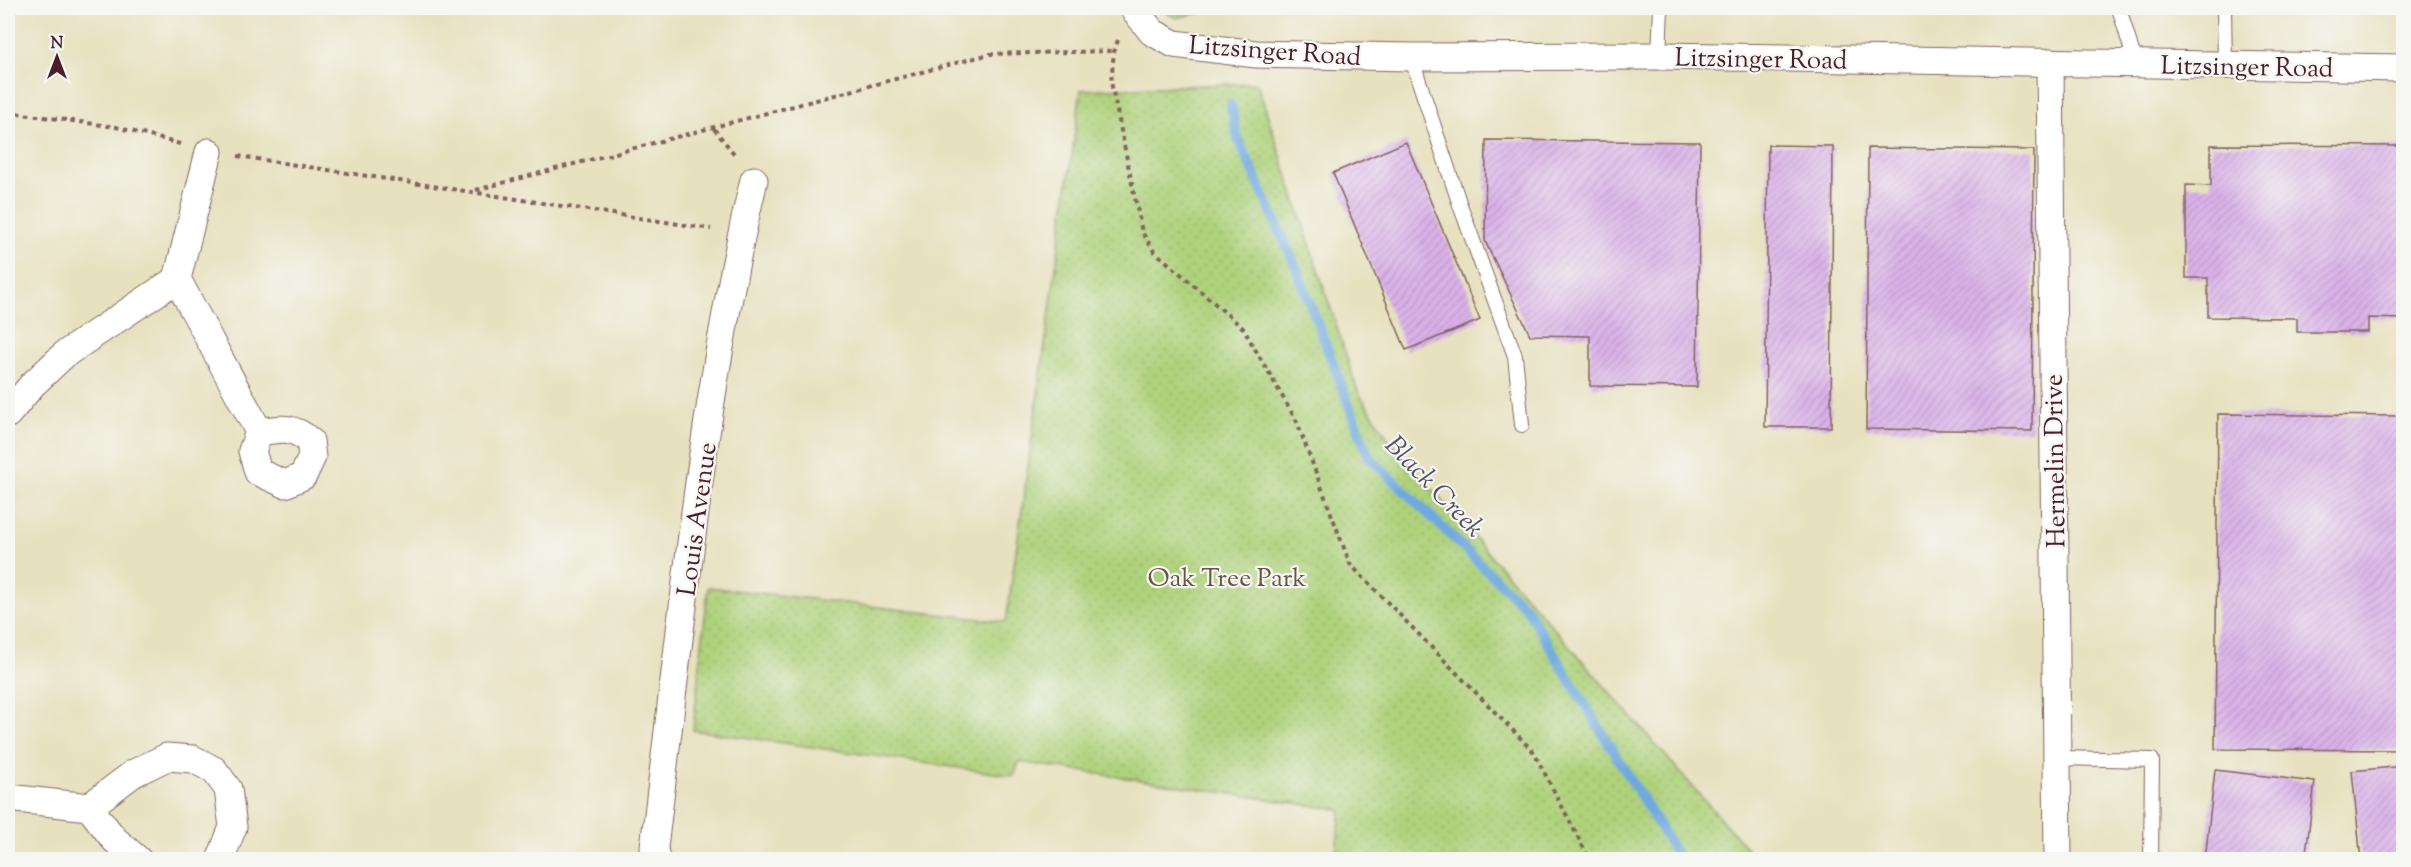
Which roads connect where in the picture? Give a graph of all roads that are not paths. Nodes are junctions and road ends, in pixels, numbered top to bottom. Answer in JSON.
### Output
{"nodes":[{"id":1,"x":1133,"y":8,"type":"edge"},
{"id":2,"x":1661,"y":8,"type":"edge"},
{"id":3,"x":2119,"y":8,"type":"edge"},
{"id":4,"x":2224,"y":8,"type":"edge"},
{"id":5,"x":1659,"y":56,"type":"junction"},
{"id":6,"x":1411,"y":57,"type":"junction"},
{"id":7,"x":2050,"y":62,"type":"junction"},
{"id":8,"x":2136,"y":65,"type":"junction"},
{"id":9,"x":2225,"y":65,"type":"junction"},
{"id":10,"x":2403,"y":68,"type":"edge"},
{"id":11,"x":209,"y":152,"type":"road end"},
{"id":12,"x":754,"y":180,"type":"dead end"},
{"id":13,"x":177,"y":279,"type":"junction"},
{"id":14,"x":8,"y":414,"type":"edge"},
{"id":15,"x":1522,"y":425,"type":"dead end"},
{"id":16,"x":259,"y":432,"type":"dead end"},
{"id":17,"x":2057,"y":758,"type":"junction"},
{"id":18,"x":8,"y":798,"type":"edge"},
{"id":19,"x":88,"y":807,"type":"junction"},
{"id":20,"x":138,"y":860,"type":"edge"},
{"id":21,"x":220,"y":860,"type":"edge"},
{"id":22,"x":656,"y":860,"type":"edge"},
{"id":23,"x":2058,"y":860,"type":"edge"},
{"id":24,"x":2151,"y":860,"type":"edge"}],
"edges":[{"from":1,"to":6,"type":"street","name":"Litzsinger Road"},
{"from":2,"to":5,"type":"lane"},
{"from":3,"to":8,"type":"lane"},
{"from":4,"to":9,"type":"lane"},
{"from":5,"to":6,"type":"street","name":"Litzsinger Road"},
{"from":5,"to":7,"type":"street","name":"Litzsinger Road"},
{"from":6,"to":15,"type":"lane"},
{"from":7,"to":8,"type":"street","name":"Litzsinger Road"},
{"from":7,"to":17,"type":"street","name":"Hermelin Drive"},
{"from":8,"to":9,"type":"street","name":"Litzsinger Road"},
{"from":9,"to":10,"type":"street","name":"Litzsinger Road"},
{"from":11,"to":13,"type":"street"},
{"from":12,"to":22,"type":"street","name":"Louis Avenue"},
{"from":13,"to":14,"type":"street"},
{"from":13,"to":16,"type":"street"},
{"from":17,"to":23,"type":"street","name":"Hermelin Drive"},
{"from":17,"to":24,"type":"lane"},
{"from":18,"to":19,"type":"street"},
{"from":19,"to":20,"type":"street"},
{"from":19,"to":21,"type":"street"}]}
